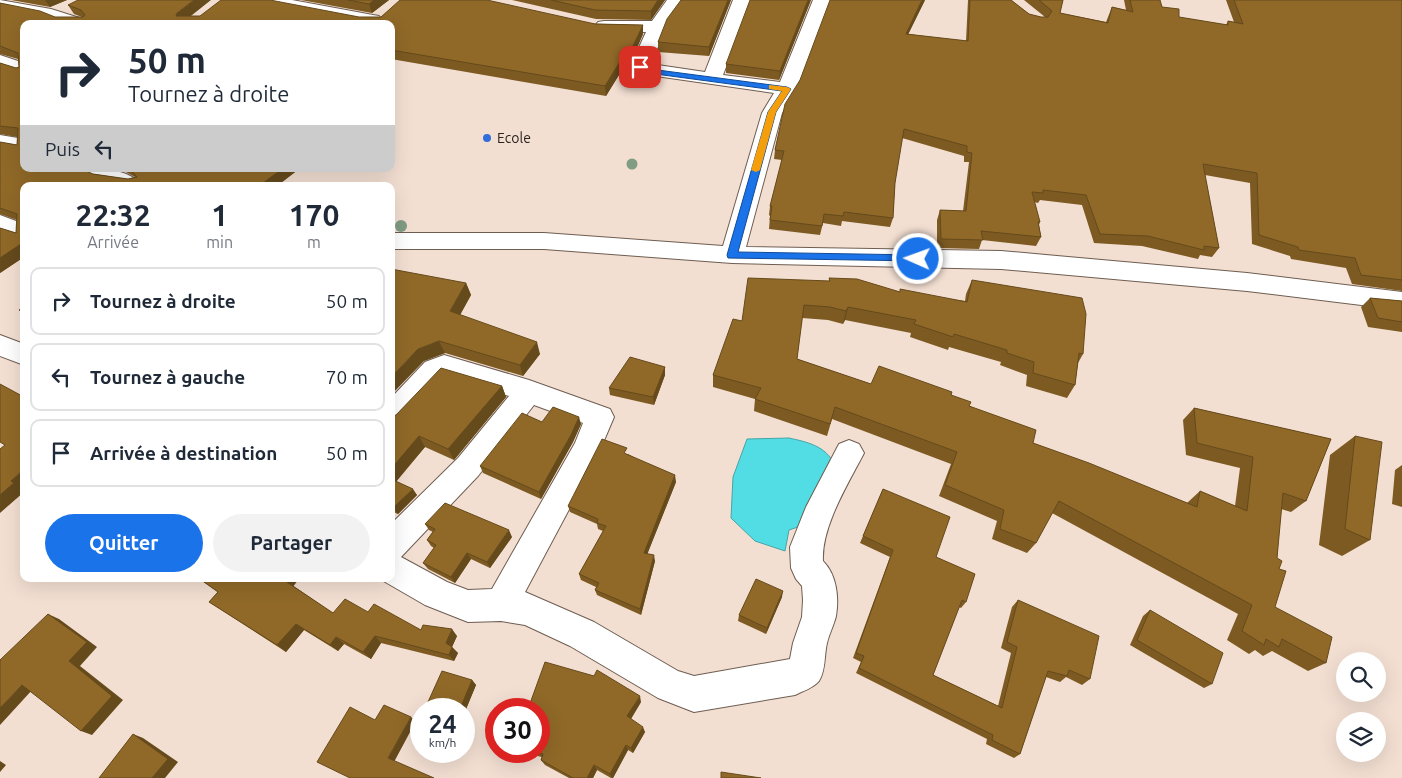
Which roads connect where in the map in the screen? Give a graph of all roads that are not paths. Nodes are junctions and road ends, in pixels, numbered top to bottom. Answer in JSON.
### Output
{"nodes":[{"id":1,"x":263,"y":0,"type":"edge"},
{"id":2,"x":676,"y":0,"type":"edge"},
{"id":3,"x":742,"y":0,"type":"edge"},
{"id":4,"x":822,"y":0,"type":"edge"},
{"id":5,"x":290,"y":2,"type":"edge"},
{"id":6,"x":0,"y":4,"type":"edge"},
{"id":7,"x":77,"y":5,"type":"edge"},
{"id":8,"x":23,"y":10,"type":"junction"},
{"id":9,"x":51,"y":14,"type":"junction"},
{"id":10,"x":68,"y":20,"type":"edge"},
{"id":11,"x":378,"y":20,"type":"edge"},
{"id":12,"x":0,"y":23,"type":"edge"},
{"id":13,"x":586,"y":24,"type":"edge"},
{"id":14,"x":658,"y":27,"type":"junction"},
{"id":15,"x":0,"y":61,"type":"edge"},
{"id":16,"x":20,"y":68,"type":"edge"},
{"id":17,"x":712,"y":79,"type":"junction"},
{"id":18,"x":787,"y":89,"type":"junction"},
{"id":19,"x":100,"y":172,"type":"edge"},
{"id":20,"x":122,"y":182,"type":"edge"},
{"id":21,"x":0,"y":222,"type":"edge"},
{"id":22,"x":20,"y":231,"type":"edge"},
{"id":23,"x":395,"y":241,"type":"edge"},
{"id":24,"x":732,"y":255,"type":"junction"},
{"id":25,"x":1402,"y":301,"type":"edge"},
{"id":26,"x":0,"y":345,"type":"edge"},
{"id":27,"x":20,"y":353,"type":"edge"},
{"id":28,"x":529,"y":391,"type":"junction"},
{"id":29,"x":395,"y":413,"type":"edge"},
{"id":30,"x":849,"y":453,"type":"dead end"},
{"id":31,"x":395,"y":542,"type":"edge"},
{"id":32,"x":395,"y":570,"type":"edge"},
{"id":33,"x":501,"y":605,"type":"junction"}],
"edges":[{"from":1,"to":5,"type":"street"},
{"from":2,"to":14,"type":"street"},
{"from":3,"to":17,"type":"street"},
{"from":4,"to":18,"type":"street"},
{"from":5,"to":11,"type":"street"},
{"from":6,"to":8,"type":"street"},
{"from":7,"to":9,"type":"street"},
{"from":8,"to":9,"type":"street"},
{"from":8,"to":12,"type":"street"},
{"from":9,"to":10,"type":"street"},
{"from":13,"to":14,"type":"street"},
{"from":14,"to":17,"type":"street"},
{"from":15,"to":16,"type":"street"},
{"from":17,"to":18,"type":"street"},
{"from":18,"to":24,"type":"street"},
{"from":19,"to":20,"type":"street"},
{"from":21,"to":22,"type":"street"},
{"from":23,"to":24,"type":"street"},
{"from":24,"to":25,"type":"street"},
{"from":26,"to":27,"type":"street"},
{"from":28,"to":29,"type":"street"},
{"from":28,"to":31,"type":"street"},
{"from":28,"to":33,"type":"street"},
{"from":30,"to":33,"type":"street"},
{"from":32,"to":33,"type":"street"}]}
